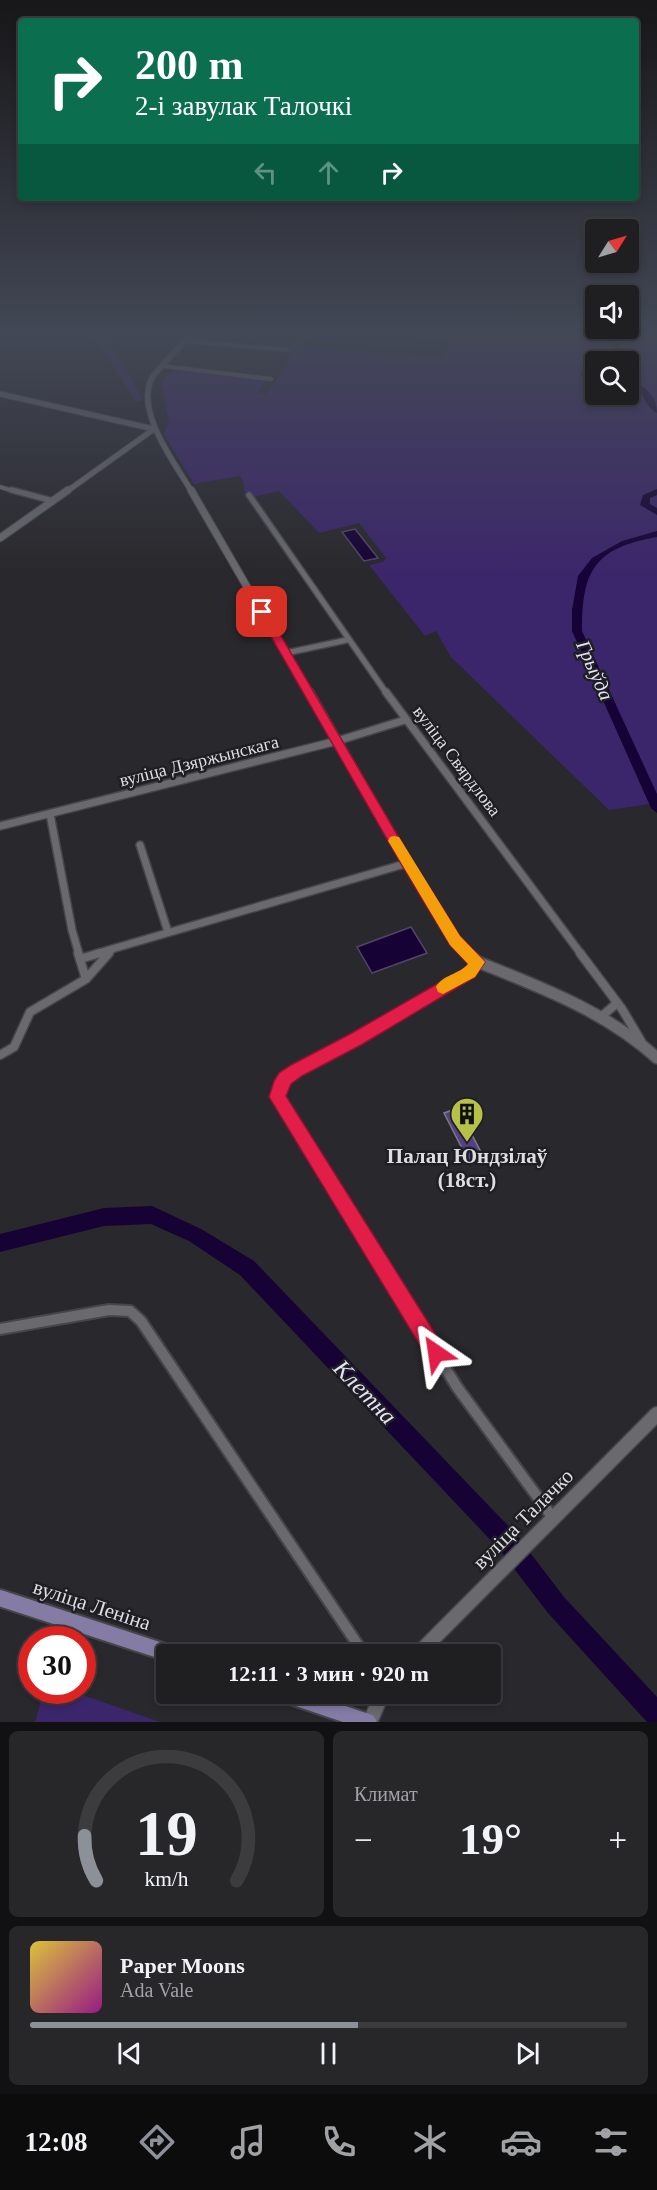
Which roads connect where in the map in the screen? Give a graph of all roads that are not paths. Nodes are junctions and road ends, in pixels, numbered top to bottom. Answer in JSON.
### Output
{"nodes":[{"id":1,"x":90,"y":414,"type":"edge"},
{"id":2,"x":151,"y":414,"type":"edge"},
{"id":3,"x":154,"y":429,"type":"junction"},
{"id":4,"x":0,"y":487,"type":"edge"},
{"id":5,"x":249,"y":495,"type":"dead end"},
{"id":6,"x":53,"y":501,"type":"junction"},
{"id":7,"x":0,"y":538,"type":"edge"},
{"id":8,"x":347,"y":640,"type":"junction"},
{"id":9,"x":286,"y":653,"type":"junction"},
{"id":10,"x":405,"y":720,"type":"junction"},
{"id":11,"x":337,"y":741,"type":"junction"},
{"id":12,"x":50,"y":814,"type":"junction"},
{"id":13,"x":0,"y":826,"type":"edge"},
{"id":14,"x":140,"y":845,"type":"dead end"},
{"id":15,"x":408,"y":863,"type":"junction"},
{"id":16,"x":168,"y":932,"type":"junction"},
{"id":17,"x":112,"y":949,"type":"junction"},
{"id":18,"x":80,"y":959,"type":"junction"},
{"id":19,"x":478,"y":962,"type":"junction"},
{"id":20,"x":86,"y":979,"type":"junction"},
{"id":21,"x":617,"y":1002,"type":"junction"},
{"id":22,"x":601,"y":1017,"type":"junction"},
{"id":23,"x":643,"y":1044,"type":"junction"},
{"id":24,"x":0,"y":1054,"type":"edge"},
{"id":25,"x":657,"y":1057,"type":"edge"},
{"id":26,"x":0,"y":1329,"type":"edge"},
{"id":27,"x":657,"y":1414,"type":"edge"},
{"id":28,"x":553,"y":1518,"type":"junction"},
{"id":29,"x":0,"y":1598,"type":"edge"},
{"id":30,"x":357,"y":1644,"type":"edge"},
{"id":31,"x":428,"y":1644,"type":"edge"},
{"id":32,"x":156,"y":1649,"type":"edge"},
{"id":33,"x":315,"y":1704,"type":"edge"},
{"id":34,"x":377,"y":1704,"type":"edge"},
{"id":35,"x":369,"y":1722,"type":"edge"}],
"edges":[{"from":1,"to":3,"type":"street"},
{"from":2,"to":3,"type":"street"},
{"from":3,"to":6,"type":"street"},
{"from":3,"to":9,"type":"street","name":"вуліца Свярдлова"},
{"from":4,"to":6,"type":"street"},
{"from":5,"to":8,"type":"street","name":"вуліца Свярдлова"},
{"from":6,"to":7,"type":"street"},
{"from":8,"to":9,"type":"street"},
{"from":8,"to":10,"type":"street","name":"вуліца Свярдлова"},
{"from":9,"to":11,"type":"street","name":"вуліца Свярдлова"},
{"from":10,"to":11,"type":"street","name":"вуліца Дзяржынскага"},
{"from":10,"to":21,"type":"street","name":"вуліца Свярдлова"},
{"from":11,"to":12,"type":"street","name":"вуліца Дзяржынскага"},
{"from":11,"to":15,"type":"street","name":"вуліца Свярдлова"},
{"from":12,"to":13,"type":"street","name":"вуліца Дзяржынскага"},
{"from":12,"to":18,"type":"street"},
{"from":14,"to":16,"type":"street"},
{"from":15,"to":16,"type":"street"},
{"from":15,"to":19,"type":"street","name":"вуліца Свярдлова"},
{"from":16,"to":17,"type":"street"},
{"from":17,"to":18,"type":"street"},
{"from":17,"to":20,"type":"street"},
{"from":18,"to":20,"type":"street"},
{"from":19,"to":22,"type":"street","name":"вуліца Свярдлова"},
{"from":19,"to":28,"type":"street"},
{"from":20,"to":24,"type":"street"},
{"from":21,"to":22,"type":"street"},
{"from":21,"to":23,"type":"street","name":"вуліца Свярдлова"},
{"from":22,"to":23,"type":"street","name":"вуліца Свярдлова"},
{"from":23,"to":25,"type":"street","name":"вуліца Свярдлова"},
{"from":26,"to":30,"type":"street"},
{"from":27,"to":28,"type":"street","name":"вуліца Талачко"},
{"from":28,"to":31,"type":"street","name":"вуліца Талачко"},
{"from":29,"to":32,"type":"main road","name":"вуліца Леніна"},
{"from":33,"to":35,"type":"main road"},
{"from":34,"to":35,"type":"street"}]}
